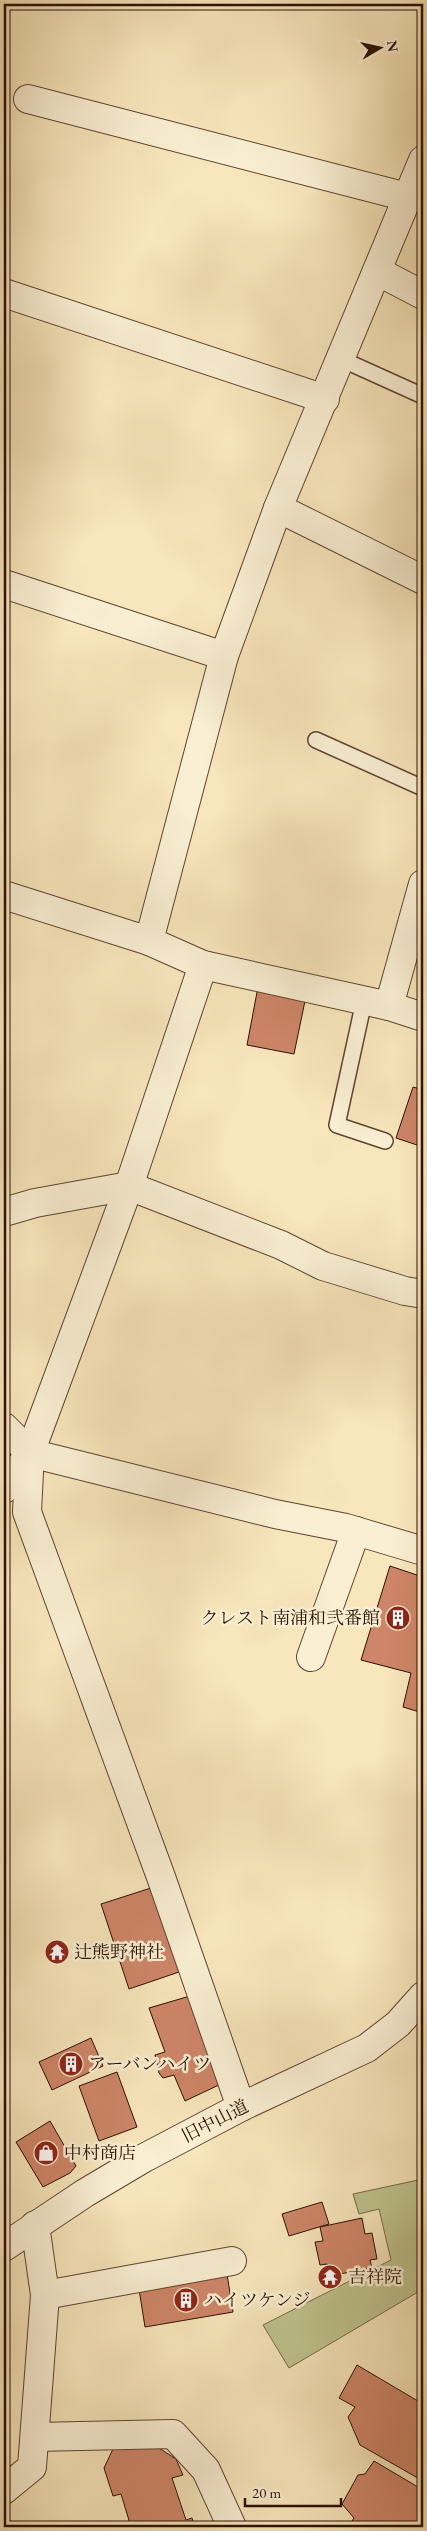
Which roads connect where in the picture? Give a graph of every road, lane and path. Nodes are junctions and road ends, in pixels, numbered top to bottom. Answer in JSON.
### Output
{"nodes":[{"id":1,"x":28,"y":99,"type":"dead end"},
{"id":2,"x":423,"y":160,"type":"edge"},
{"id":3,"x":407,"y":197,"type":"junction"},
{"id":4,"x":377,"y":271,"type":"junction"},
{"id":5,"x":4,"y":293,"type":"edge"},
{"id":6,"x":423,"y":295,"type":"edge"},
{"id":7,"x":341,"y":359,"type":"junction"},
{"id":8,"x":423,"y":396,"type":"edge"},
{"id":9,"x":325,"y":399,"type":"junction"},
{"id":10,"x":278,"y":508,"type":"junction"},
{"id":11,"x":423,"y":580,"type":"edge"},
{"id":12,"x":4,"y":584,"type":"edge"},
{"id":13,"x":224,"y":656,"type":"junction"},
{"id":14,"x":316,"y":740,"type":"dead end"},
{"id":15,"x":423,"y":788,"type":"edge"},
{"id":16,"x":423,"y":884,"type":"edge"},
{"id":17,"x":4,"y":895,"type":"edge"},
{"id":18,"x":149,"y":941,"type":"junction"},
{"id":19,"x":203,"y":965,"type":"junction"},
{"id":20,"x":376,"y":1004,"type":"junction"},
{"id":21,"x":423,"y":1017,"type":"edge"},
{"id":22,"x":385,"y":1141,"type":"dead end"},
{"id":23,"x":129,"y":1186,"type":"junction"},
{"id":24,"x":4,"y":1212,"type":"edge"},
{"id":25,"x":423,"y":1294,"type":"edge"},
{"id":26,"x":4,"y":1427,"type":"edge"},
{"id":27,"x":30,"y":1453,"type":"junction"},
{"id":28,"x":4,"y":1489,"type":"edge"},
{"id":29,"x":356,"y":1531,"type":"junction"},
{"id":30,"x":423,"y":1551,"type":"edge"},
{"id":31,"x":311,"y":1657,"type":"dead end"},
{"id":32,"x":423,"y":1996,"type":"edge"},
{"id":33,"x":241,"y":2107,"type":"junction"},
{"id":34,"x":35,"y":2225,"type":"junction"},
{"id":35,"x":4,"y":2247,"type":"edge"},
{"id":36,"x":232,"y":2261,"type":"dead end"},
{"id":37,"x":44,"y":2295,"type":"junction"},
{"id":38,"x":35,"y":2437,"type":"junction"},
{"id":39,"x":4,"y":2490,"type":"edge"},
{"id":40,"x":232,"y":2527,"type":"edge"}],
"edges":[{"from":1,"to":3,"type":"street"},
{"from":2,"to":3,"type":"street"},
{"from":3,"to":4,"type":"street"},
{"from":4,"to":6,"type":"street"},
{"from":4,"to":7,"type":"street"},
{"from":5,"to":9,"type":"street"},
{"from":7,"to":8,"type":"lane"},
{"from":7,"to":9,"type":"street"},
{"from":9,"to":10,"type":"street"},
{"from":10,"to":11,"type":"street"},
{"from":10,"to":13,"type":"street"},
{"from":12,"to":13,"type":"street"},
{"from":13,"to":18,"type":"street"},
{"from":14,"to":15,"type":"lane"},
{"from":16,"to":20,"type":"street"},
{"from":17,"to":18,"type":"street"},
{"from":18,"to":19,"type":"street"},
{"from":19,"to":20,"type":"street"},
{"from":19,"to":23,"type":"street"},
{"from":20,"to":21,"type":"street"},
{"from":20,"to":22,"type":"lane"},
{"from":23,"to":24,"type":"street"},
{"from":23,"to":25,"type":"street"},
{"from":23,"to":27,"type":"street"},
{"from":26,"to":27,"type":"street"},
{"from":27,"to":28,"type":"street"},
{"from":27,"to":29,"type":"street"},
{"from":27,"to":33,"type":"street"},
{"from":29,"to":30,"type":"street"},
{"from":29,"to":31,"type":"street"},
{"from":32,"to":33,"type":"street","name":"旧中山道"},
{"from":33,"to":34,"type":"street","name":"旧中山道"},
{"from":34,"to":35,"type":"street","name":"旧中山道"},
{"from":34,"to":37,"type":"street"},
{"from":36,"to":37,"type":"street"},
{"from":37,"to":38,"type":"street"},
{"from":38,"to":39,"type":"street"},
{"from":38,"to":40,"type":"street"}]}
